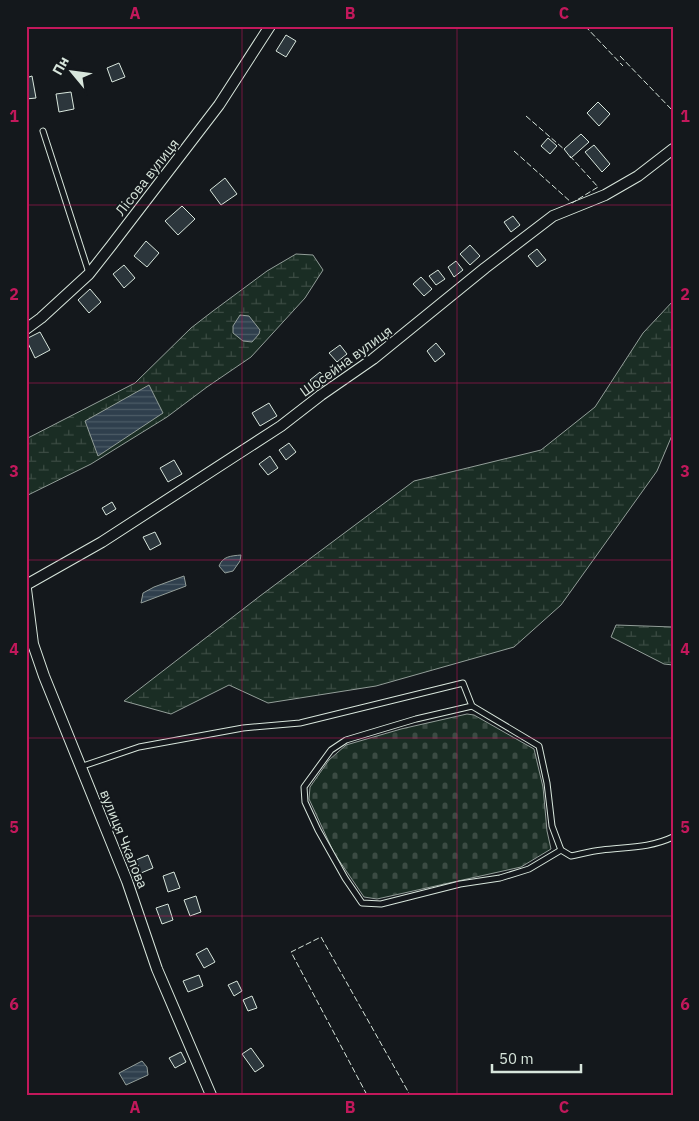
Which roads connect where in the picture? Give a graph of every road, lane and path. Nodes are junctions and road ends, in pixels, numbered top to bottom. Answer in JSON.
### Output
{"nodes":[{"id":1,"x":270,"y":26,"type":"edge"},
{"id":2,"x":43,"y":130,"type":"dead end"},
{"id":3,"x":673,"y":149,"type":"edge"},
{"id":4,"x":89,"y":274,"type":"junction"},
{"id":5,"x":26,"y":329,"type":"edge"},
{"id":6,"x":26,"y":585,"type":"edge"},
{"id":7,"x":26,"y":589,"type":"edge"},
{"id":8,"x":472,"y":706,"type":"junction"},
{"id":9,"x":80,"y":767,"type":"junction"},
{"id":10,"x":673,"y":837,"type":"edge"},
{"id":11,"x":561,"y":850,"type":"junction"},
{"id":12,"x":211,"y":1095,"type":"edge"}],
"edges":[{"from":1,"to":4,"type":"street","name":"Лісова вулиця"},
{"from":2,"to":4,"type":"lane"},
{"from":3,"to":6,"type":"street","name":"Шосейна вулиця"},
{"from":4,"to":5,"type":"street","name":"Лісова вулиця"},
{"from":7,"to":9,"type":"street","name":"вулиця Чкалова"},
{"from":8,"to":9,"type":"lane"},
{"from":8,"to":11,"type":"lane"},
{"from":8,"to":11,"type":"lane"},
{"from":9,"to":12,"type":"street","name":"вулиця Чкалова"},
{"from":10,"to":11,"type":"lane"}]}
